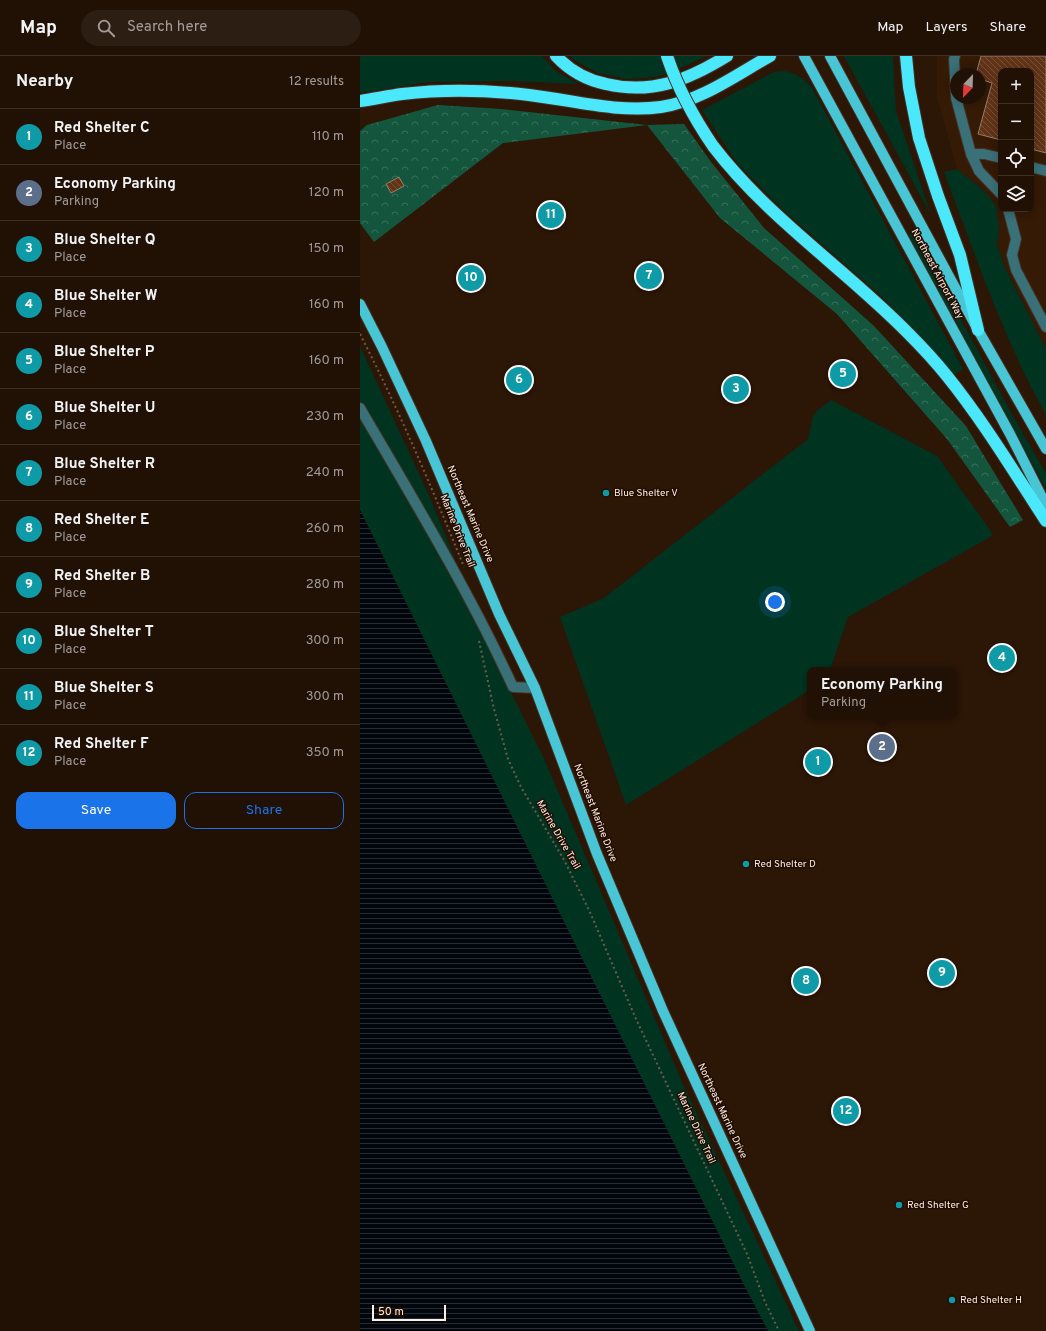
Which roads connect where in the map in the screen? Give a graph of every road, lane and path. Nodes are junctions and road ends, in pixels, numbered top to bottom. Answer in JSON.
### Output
{"nodes":[{"id":1,"x":556,"y":56,"type":"edge"},
{"id":2,"x":667,"y":56,"type":"edge"},
{"id":3,"x":727,"y":56,"type":"edge"},
{"id":4,"x":770,"y":56,"type":"edge"},
{"id":5,"x":804,"y":56,"type":"edge"},
{"id":6,"x":830,"y":56,"type":"edge"},
{"id":7,"x":906,"y":56,"type":"edge"},
{"id":8,"x":955,"y":56,"type":"edge"},
{"id":9,"x":954,"y":68,"type":"edge"},
{"id":10,"x":360,"y":101,"type":"edge"},
{"id":11,"x":958,"y":104,"type":"edge"},
{"id":12,"x":971,"y":154,"type":"junction"},
{"id":13,"x":998,"y":157,"type":"edge"},
{"id":14,"x":1034,"y":168,"type":"edge"},
{"id":15,"x":1046,"y":171,"type":"edge"},
{"id":16,"x":998,"y":191,"type":"edge"},
{"id":17,"x":1009,"y":212,"type":"edge"},
{"id":18,"x":360,"y":304,"type":"edge"},
{"id":19,"x":1046,"y":326,"type":"edge"},
{"id":20,"x":978,"y":330,"type":"junction"},
{"id":21,"x":360,"y":334,"type":"edge"},
{"id":22,"x":360,"y":408,"type":"edge"},
{"id":23,"x":1046,"y":449,"type":"edge"},
{"id":24,"x":1046,"y":504,"type":"edge"},
{"id":25,"x":1046,"y":521,"type":"edge"},
{"id":26,"x":464,"y":567,"type":"dead end"},
{"id":27,"x":479,"y":638,"type":"dead end"},
{"id":28,"x":535,"y":688,"type":"junction"},
{"id":29,"x":779,"y":1331,"type":"edge"},
{"id":30,"x":810,"y":1331,"type":"edge"}],
"edges":[{"from":1,"to":3,"type":"highway"},
{"from":2,"to":25,"type":"highway","bridge":true},
{"from":4,"to":10,"type":"highway"},
{"from":5,"to":24,"type":"main road","name":"Northeast Airport Way"},
{"from":6,"to":20,"type":"main road","name":"Northeast Airport Way"},
{"from":7,"to":20,"type":"highway"},
{"from":8,"to":9,"type":"lane"},
{"from":11,"to":12,"type":"lane"},
{"from":12,"to":13,"type":"lane"},
{"from":12,"to":16,"type":"lane"},
{"from":14,"to":15,"type":"lane"},
{"from":17,"to":19,"type":"lane"},
{"from":18,"to":28,"type":"main road","name":"Northeast Marine Drive"},
{"from":20,"to":23,"type":"main road","name":"Northeast Airport Way"},
{"from":21,"to":26,"type":"path","name":"Marine Drive Trail"},
{"from":22,"to":28,"type":"lane"},
{"from":27,"to":29,"type":"path","name":"Marine Drive Trail"},
{"from":28,"to":30,"type":"main road","name":"Northeast Marine Drive"}]}
